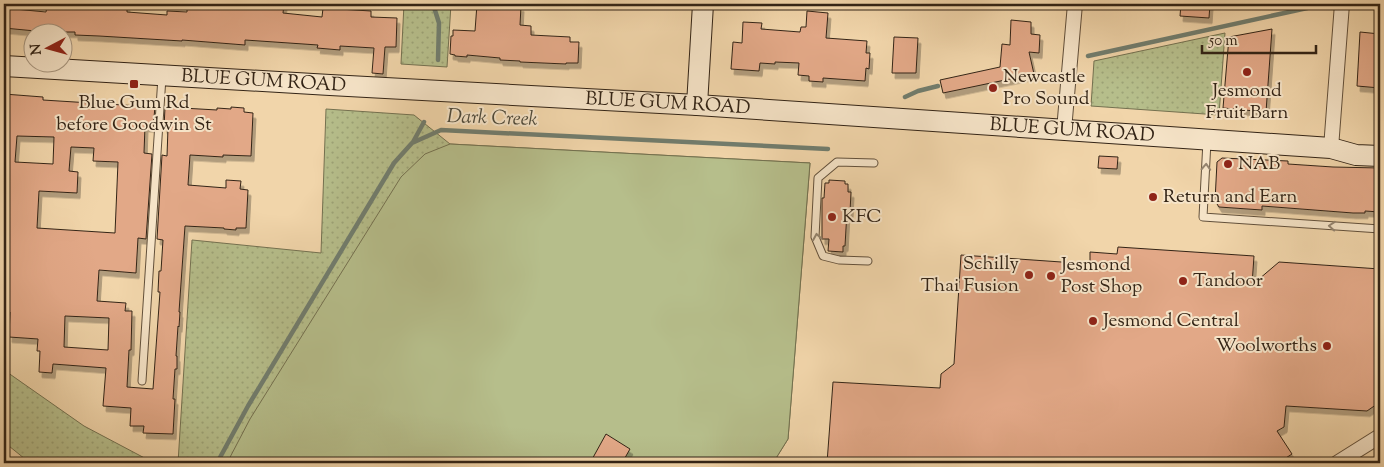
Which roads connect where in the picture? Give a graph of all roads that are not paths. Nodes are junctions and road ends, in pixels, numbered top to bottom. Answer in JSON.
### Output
{"nodes":[{"id":1,"x":703,"y":4,"type":"edge"},
{"id":2,"x":1075,"y":4,"type":"edge"},
{"id":3,"x":1342,"y":4,"type":"edge"},
{"id":4,"x":4,"y":66,"type":"edge"},
{"id":5,"x":162,"y":75,"type":"junction"},
{"id":6,"x":697,"y":105,"type":"junction"},
{"id":7,"x":1064,"y":130,"type":"junction"},
{"id":8,"x":1207,"y":140,"type":"junction"},
{"id":9,"x":1380,"y":143,"type":"edge"},
{"id":10,"x":1331,"y":148,"type":"junction"},
{"id":11,"x":1380,"y":156,"type":"edge"},
{"id":12,"x":874,"y":164,"type":"dead end"},
{"id":13,"x":1380,"y":229,"type":"edge"},
{"id":14,"x":868,"y":261,"type":"dead end"},
{"id":15,"x":142,"y":381,"type":"dead end"},
{"id":16,"x":1380,"y":436,"type":"edge"},
{"id":17,"x":1337,"y":463,"type":"edge"}],
"edges":[{"from":1,"to":6,"type":"main road"},
{"from":2,"to":7,"type":"street"},
{"from":3,"to":10,"type":"street"},
{"from":4,"to":5,"type":"main road","name":"BLUE GUM ROAD"},
{"from":5,"to":6,"type":"main road","name":"BLUE GUM ROAD"},
{"from":5,"to":15,"type":"lane"},
{"from":6,"to":7,"type":"main road","name":"BLUE GUM ROAD"},
{"from":7,"to":8,"type":"main road","name":"BLUE GUM ROAD"},
{"from":8,"to":10,"type":"main road","name":"BLUE GUM ROAD"},
{"from":13,"to":8,"type":"lane","one_way":true},
{"from":9,"to":10,"type":"main road","name":"BLUE GUM ROAD"},
{"from":10,"to":11,"type":"main road","name":"BLUE GUM ROAD"},
{"from":14,"to":12,"type":"lane","one_way":true},
{"from":16,"to":17,"type":"street"}]}
